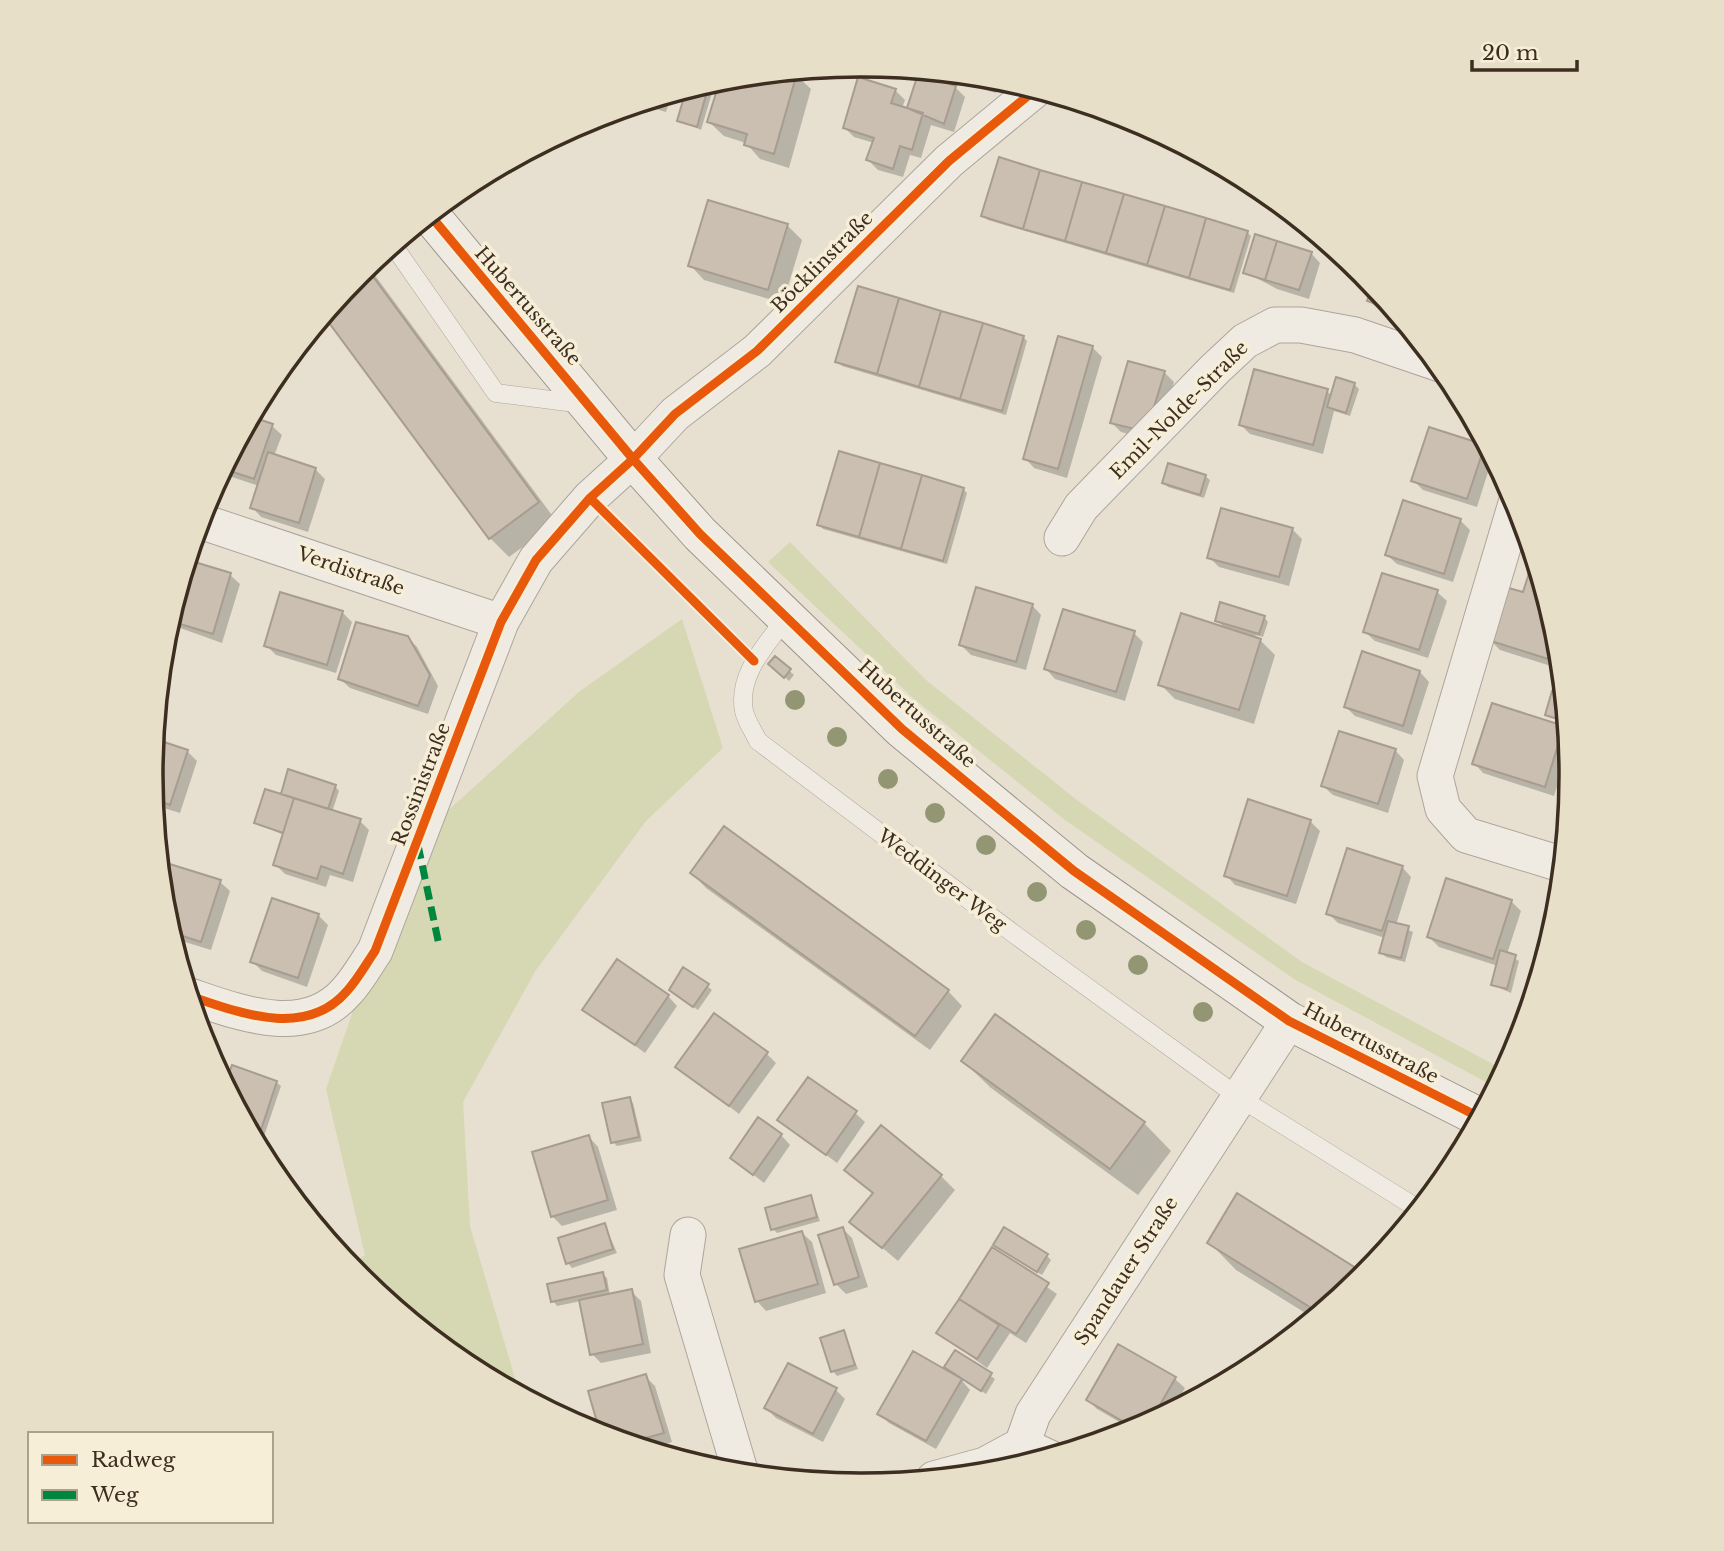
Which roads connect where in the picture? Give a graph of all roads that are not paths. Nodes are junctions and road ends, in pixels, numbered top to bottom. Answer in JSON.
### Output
{"nodes":[{"id":1,"x":1026,"y":97,"type":"edge"},
{"id":2,"x":436,"y":222,"type":"edge"},
{"id":3,"x":398,"y":253,"type":"edge"},
{"id":4,"x":1422,"y":358,"type":"edge"},
{"id":5,"x":590,"y":404,"type":"junction"},
{"id":6,"x":634,"y":459,"type":"junction"},
{"id":7,"x":1511,"y":519,"type":"edge"},
{"id":8,"x":211,"y":525,"type":"edge"},
{"id":9,"x":1062,"y":538,"type":"dead end"},
{"id":10,"x":787,"y":617,"type":"junction"},
{"id":11,"x":501,"y":622,"type":"junction"},
{"id":12,"x":1555,"y":861,"type":"edge"},
{"id":13,"x":201,"y":1000,"type":"edge"},
{"id":14,"x":1289,"y":1021,"type":"junction"},
{"id":15,"x":1240,"y":1098,"type":"junction"},
{"id":16,"x":1473,"y":1114,"type":"edge"},
{"id":17,"x":1412,"y":1205,"type":"edge"},
{"id":18,"x":688,"y":1235,"type":"dead end"},
{"id":19,"x":1036,"y":1451,"type":"edge"},
{"id":20,"x":1012,"y":1457,"type":"edge"},
{"id":21,"x":738,"y":1463,"type":"edge"}],
"edges":[{"from":1,"to":6,"type":"street","name":"Böcklinstraße"},
{"from":2,"to":5,"type":"street","name":"Hubertusstraße"},
{"from":3,"to":5,"type":"lane"},
{"from":4,"to":9,"type":"street","name":"Emil-Nolde-Straße"},
{"from":5,"to":6,"type":"street","name":"Hubertusstraße"},
{"from":6,"to":10,"type":"street","name":"Hubertusstraße"},
{"from":6,"to":11,"type":"street","name":"Rossinistraße"},
{"from":7,"to":12,"type":"street"},
{"from":8,"to":11,"type":"street","name":"Verdistraße"},
{"from":10,"to":14,"type":"street","name":"Hubertusstraße"},
{"from":10,"to":15,"type":"lane","name":"Weddinger Weg"},
{"from":11,"to":13,"type":"street","name":"Rossinistraße"},
{"from":14,"to":15,"type":"street","name":"Spandauer Straße"},
{"from":14,"to":16,"type":"street","name":"Hubertusstraße"},
{"from":15,"to":17,"type":"lane","name":"Weddinger Weg"},
{"from":15,"to":19,"type":"street","name":"Spandauer Straße"},
{"from":18,"to":21,"type":"street"},
{"from":19,"to":20,"type":"street","name":"Spandauer Straße"}]}
